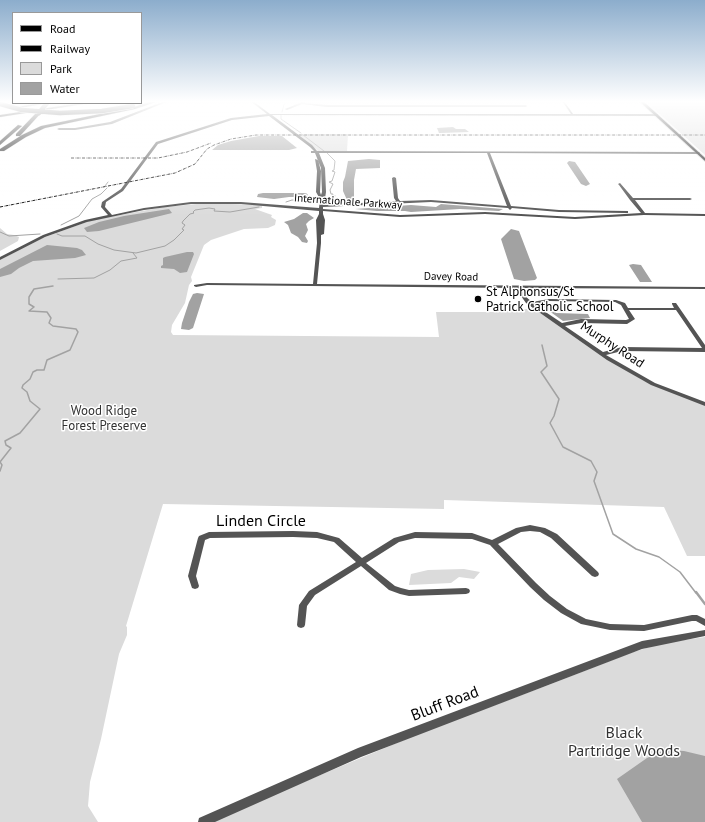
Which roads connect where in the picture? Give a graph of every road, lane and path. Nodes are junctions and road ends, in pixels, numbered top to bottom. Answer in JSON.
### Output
{"nodes":[{"id":1,"x":13,"y":139,"type":"edge"},
{"id":2,"x":19,"y":139,"type":"edge"},
{"id":3,"x":168,"y":139,"type":"edge"},
{"id":4,"x":298,"y":139,"type":"edge"},
{"id":5,"x":683,"y":139,"type":"edge"},
{"id":6,"x":1,"y":151,"type":"edge"},
{"id":7,"x":314,"y":152,"type":"junction"},
{"id":8,"x":488,"y":152,"type":"junction"},
{"id":9,"x":698,"y":153,"type":"junction"},
{"id":10,"x":705,"y":160,"type":"edge"},
{"id":11,"x":394,"y":178,"type":"dead end"},
{"id":12,"x":620,"y":184,"type":"dead end"},
{"id":13,"x":631,"y":198,"type":"junction"},
{"id":14,"x":690,"y":199,"type":"dead end"},
{"id":15,"x":398,"y":202,"type":"junction"},
{"id":16,"x":510,"y":207,"type":"junction"},
{"id":17,"x":322,"y":210,"type":"junction"},
{"id":18,"x":643,"y":213,"type":"junction"},
{"id":19,"x":705,"y":213,"type":"edge"},
{"id":20,"x":110,"y":214,"type":"junction"},
{"id":21,"x":512,"y":214,"type":"junction"},
{"id":22,"x":56,"y":230,"type":"junction"},
{"id":23,"x":0,"y":255,"type":"edge"},
{"id":24,"x":0,"y":259,"type":"edge"},
{"id":25,"x":314,"y":285,"type":"junction"},
{"id":26,"x":196,"y":286,"type":"dead end"},
{"id":27,"x":519,"y":287,"type":"junction"},
{"id":28,"x":705,"y":288,"type":"edge"},
{"id":29,"x":531,"y":304,"type":"junction"},
{"id":30,"x":674,"y":304,"type":"dead end"},
{"id":31,"x":626,"y":309,"type":"junction"},
{"id":32,"x":678,"y":309,"type":"junction"},
{"id":33,"x":561,"y":325,"type":"junction"},
{"id":34,"x":705,"y":349,"type":"edge"},
{"id":35,"x":603,"y":354,"type":"junction"},
{"id":36,"x":705,"y":404,"type":"edge"},
{"id":37,"x":493,"y":543,"type":"junction"},
{"id":38,"x":362,"y":563,"type":"junction"},
{"id":39,"x":594,"y":574,"type":"dead end"},
{"id":40,"x":195,"y":586,"type":"dead end"},
{"id":41,"x":466,"y":591,"type":"dead end"},
{"id":42,"x":705,"y":623,"type":"edge"},
{"id":43,"x":301,"y":625,"type":"dead end"},
{"id":44,"x":705,"y":633,"type":"edge"},
{"id":45,"x":203,"y":822,"type":"edge"}],
"edges":[{"from":1,"to":6,"type":"highway","bridge":true},
{"from":2,"to":6,"type":"highway"},
{"from":3,"to":20,"type":"street"},
{"from":4,"to":7,"type":"street"},
{"from":5,"to":9,"type":"main road"},
{"from":7,"to":8,"type":"street"},
{"from":7,"to":17,"type":"street"},
{"from":8,"to":9,"type":"street"},
{"from":8,"to":16,"type":"street"},
{"from":9,"to":10,"type":"main road"},
{"from":11,"to":15,"type":"street"},
{"from":12,"to":13,"type":"street"},
{"from":13,"to":14,"type":"street"},
{"from":13,"to":18,"type":"street"},
{"from":15,"to":16,"type":"street","name":"Internationale Parkway"},
{"from":15,"to":17,"type":"street","name":"Internationale Parkway"},
{"from":16,"to":18,"type":"street","name":"Internationale Parkway"},
{"from":16,"to":21,"type":"street"},
{"from":17,"to":20,"type":"street","name":"Internationale Parkway"},
{"from":17,"to":21,"type":"street","name":"Internationale Parkway"},
{"from":17,"to":25,"type":"street"},
{"from":18,"to":19,"type":"street","name":"Internationale Parkway"},
{"from":18,"to":21,"type":"street","name":"Internationale Parkway"},
{"from":20,"to":22,"type":"street","name":"Internationale Parkway"},
{"from":22,"to":23,"type":"street","name":"Internationale Parkway"},
{"from":22,"to":24,"type":"street","name":"Internationale Parkway"},
{"from":25,"to":26,"type":"street","name":"Davey Road"},
{"from":25,"to":27,"type":"street","name":"Davey Road"},
{"from":27,"to":28,"type":"street","name":"Davey Road"},
{"from":27,"to":29,"type":"street","name":"Murphy Road"},
{"from":29,"to":31,"type":"street"},
{"from":29,"to":33,"type":"street","name":"Murphy Road"},
{"from":30,"to":32,"type":"street"},
{"from":31,"to":32,"type":"street"},
{"from":31,"to":33,"type":"street"},
{"from":32,"to":34,"type":"street"},
{"from":33,"to":35,"type":"street","name":"Murphy Road"},
{"from":34,"to":35,"type":"street"},
{"from":35,"to":36,"type":"street","name":"Murphy Road"},
{"from":37,"to":38,"type":"street"},
{"from":37,"to":39,"type":"street"},
{"from":37,"to":42,"type":"street"},
{"from":38,"to":40,"type":"street","name":"Linden Circle"},
{"from":38,"to":41,"type":"street","name":"Linden Circle"},
{"from":38,"to":43,"type":"street"},
{"from":44,"to":45,"type":"street","name":"Bluff Road"}]}
